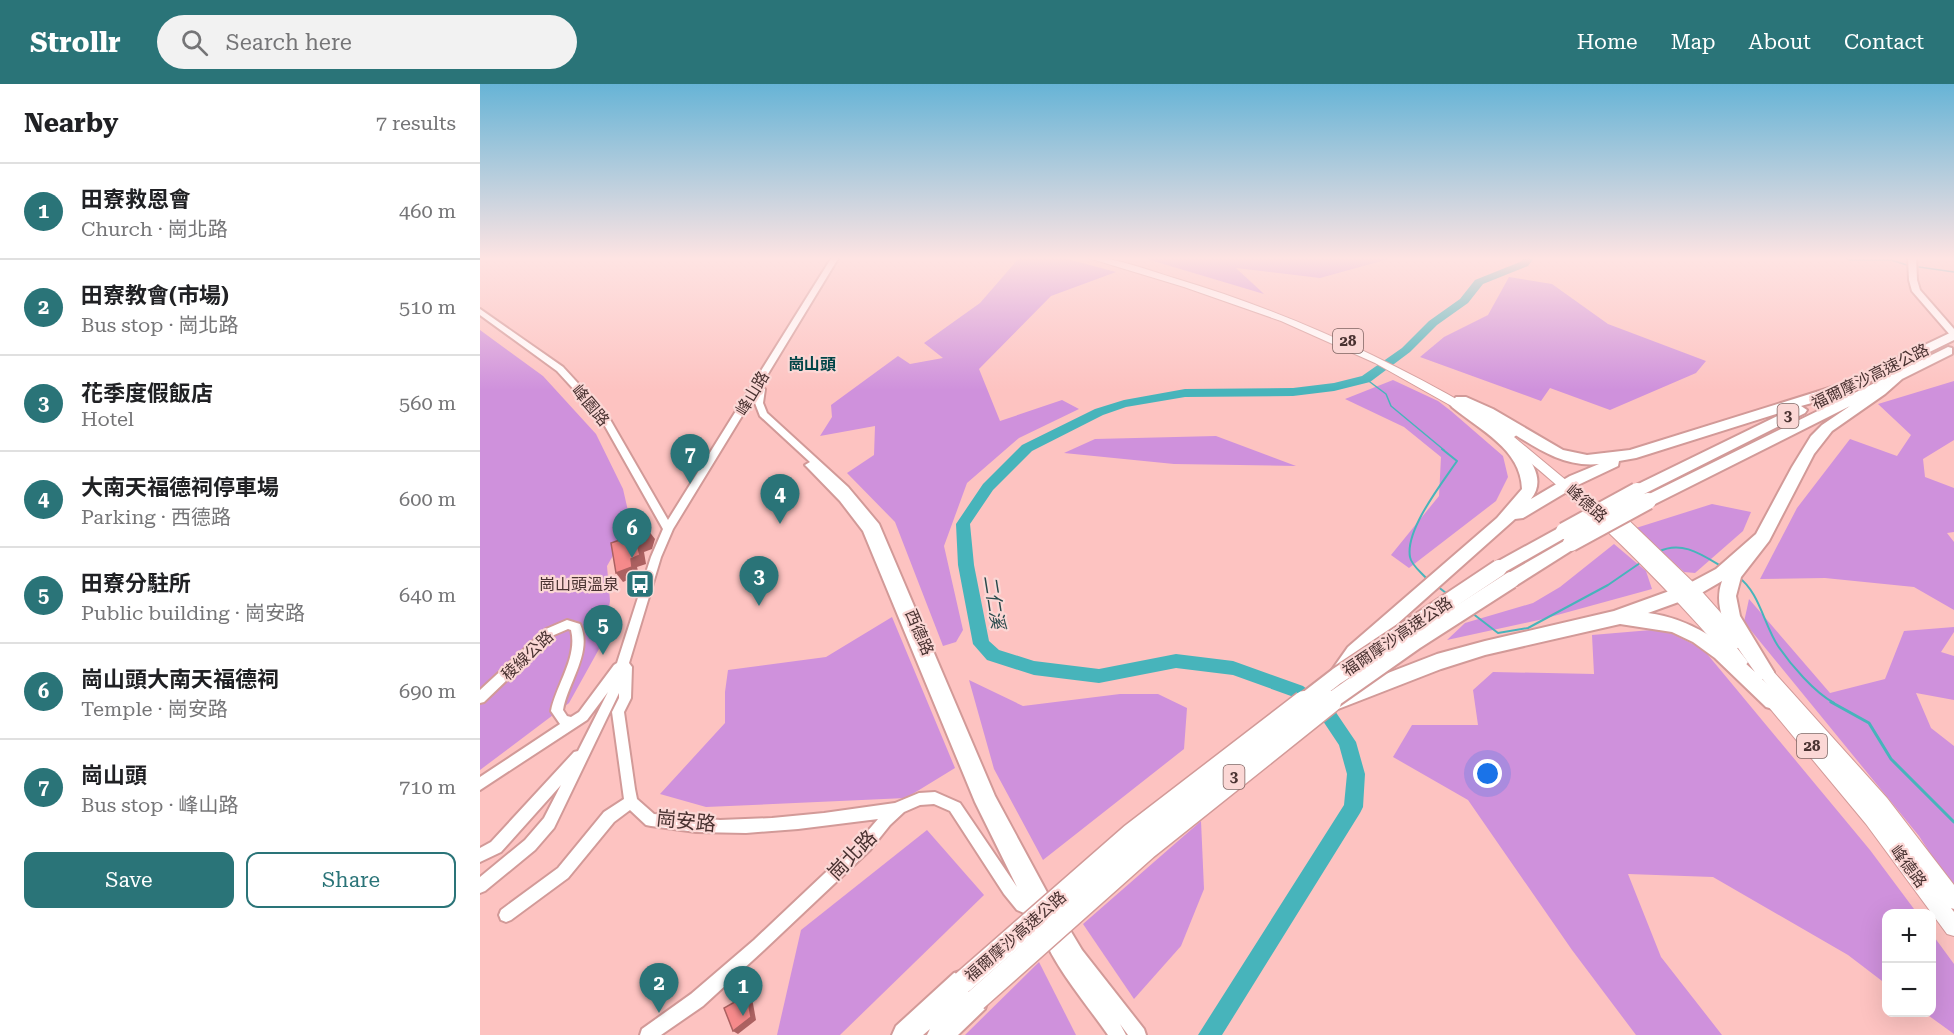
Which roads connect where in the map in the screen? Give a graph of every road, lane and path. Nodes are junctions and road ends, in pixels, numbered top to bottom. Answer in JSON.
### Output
{"nodes":[{"id":1,"x":809,"y":301,"type":"edge"},
{"id":2,"x":815,"y":301,"type":"edge"},
{"id":3,"x":1240,"y":301,"type":"edge"},
{"id":4,"x":1925,"y":301,"type":"edge"},
{"id":5,"x":480,"y":311,"type":"edge"},
{"id":6,"x":1954,"y":334,"type":"edge"},
{"id":7,"x":1946,"y":348,"type":"edge"},
{"id":8,"x":1897,"y":376,"type":"junction"},
{"id":9,"x":1849,"y":386,"type":"junction"},
{"id":10,"x":760,"y":389,"type":"junction"},
{"id":11,"x":751,"y":396,"type":"junction"},
{"id":12,"x":1456,"y":400,"type":"junction"},
{"id":13,"x":1631,"y":455,"type":"junction"},
{"id":14,"x":1571,"y":483,"type":"junction"},
{"id":15,"x":1643,"y":496,"type":"junction"},
{"id":16,"x":1503,"y":522,"type":"junction"},
{"id":17,"x":668,"y":529,"type":"junction"},
{"id":18,"x":871,"y":529,"type":"junction"},
{"id":19,"x":1763,"y":537,"type":"junction"},
{"id":20,"x":1505,"y":574,"type":"junction"},
{"id":21,"x":1693,"y":589,"type":"junction"},
{"id":22,"x":1616,"y":618,"type":"junction"},
{"id":23,"x":627,"y":652,"type":"junction"},
{"id":24,"x":1765,"y":672,"type":"junction"},
{"id":25,"x":1336,"y":676,"type":"junction"},
{"id":26,"x":480,"y":698,"type":"edge"},
{"id":27,"x":1773,"y":701,"type":"junction"},
{"id":28,"x":1324,"y":706,"type":"junction"},
{"id":29,"x":573,"y":723,"type":"junction"},
{"id":30,"x":588,"y":747,"type":"junction"},
{"id":31,"x":480,"y":784,"type":"edge"},
{"id":32,"x":631,"y":802,"type":"junction"},
{"id":33,"x":899,"y":808,"type":"junction"},
{"id":34,"x":480,"y":855,"type":"edge"},
{"id":35,"x":480,"y":886,"type":"edge"},
{"id":36,"x":1954,"y":900,"type":"edge"},
{"id":37,"x":1040,"y":907,"type":"junction"},
{"id":38,"x":506,"y":915,"type":"dead end"},
{"id":39,"x":1954,"y":927,"type":"edge"},
{"id":40,"x":1071,"y":958,"type":"junction"},
{"id":41,"x":970,"y":991,"type":"junction"},
{"id":42,"x":648,"y":1035,"type":"edge"},
{"id":43,"x":905,"y":1035,"type":"edge"},
{"id":44,"x":940,"y":1035,"type":"edge"},
{"id":45,"x":1118,"y":1035,"type":"edge"},
{"id":46,"x":1137,"y":1035,"type":"edge"}],
"edges":[{"from":1,"to":11,"type":"street","name":"峰山路"},
{"from":2,"to":10,"type":"street","name":"峰山路"},
{"from":3,"to":12,"type":"main road","name":"峰德路","number":"28"},
{"from":4,"to":6,"type":"street"},
{"from":5,"to":17,"type":"street","name":"峰園路"},
{"from":6,"to":7,"type":"highway","name":"福爾摩沙高速公路","number":"3"},
{"from":7,"to":8,"type":"highway","name":"福爾摩沙高速公路","number":"3"},
{"from":7,"to":9,"type":"highway","name":"福爾摩沙高速公路","number":"3"},
{"from":8,"to":15,"type":"highway","name":"福爾摩沙高速公路","number":"3"},
{"from":8,"to":19,"type":"highway"},
{"from":9,"to":13,"type":"highway"},
{"from":9,"to":15,"type":"highway","name":"福爾摩沙高速公路","number":"3"},
{"from":10,"to":11,"type":"street","name":"峰山路"},
{"from":10,"to":18,"type":"street","name":"西德路"},
{"from":11,"to":17,"type":"street","name":"峰山路"},
{"from":11,"to":18,"type":"street","name":"西德路"},
{"from":12,"to":13,"type":"highway"},
{"from":12,"to":14,"type":"main road","name":"峰德路","number":"28"},
{"from":12,"to":16,"type":"highway"},
{"from":13,"to":14,"type":"highway"},
{"from":14,"to":16,"type":"highway"},
{"from":14,"to":21,"type":"main road","name":"峰德路","number":"28"},
{"from":15,"to":20,"type":"highway","name":"福爾摩沙高速公路","number":"3","bridge":true},
{"from":16,"to":25,"type":"highway"},
{"from":17,"to":23,"type":"street"},
{"from":18,"to":37,"type":"street","name":"西德路"},
{"from":19,"to":21,"type":"highway"},
{"from":19,"to":24,"type":"highway"},
{"from":20,"to":25,"type":"highway","name":"福爾摩沙高速公路","number":"3","bridge":true},
{"from":20,"to":28,"type":"highway","name":"福爾摩沙高速公路","number":"3","bridge":true},
{"from":21,"to":22,"type":"highway"},
{"from":21,"to":24,"type":"main road","name":"峰德路","number":"28"},
{"from":21,"to":27,"type":"main road","name":"峰德路","number":"28"},
{"from":22,"to":27,"type":"highway"},
{"from":22,"to":28,"type":"highway","bridge":true},
{"from":23,"to":29,"type":"street"},
{"from":23,"to":30,"type":"street"},
{"from":23,"to":32,"type":"street"},
{"from":24,"to":36,"type":"main road","name":"峰德路","number":"28"},
{"from":25,"to":41,"type":"highway","name":"福爾摩沙高速公路","number":"3","bridge":true},
{"from":26,"to":29,"type":"street","name":"稜線公路"},
{"from":27,"to":39,"type":"main road","name":"峰德路","number":"28"},
{"from":28,"to":41,"type":"highway","name":"福爾摩沙高速公路","number":"3","bridge":true},
{"from":29,"to":31,"type":"street"},
{"from":30,"to":34,"type":"street"},
{"from":30,"to":35,"type":"street"},
{"from":32,"to":33,"type":"street","name":"崗安路"},
{"from":32,"to":38,"type":"street"},
{"from":33,"to":37,"type":"street","name":"崗北路"},
{"from":33,"to":42,"type":"street","name":"崗北路"},
{"from":37,"to":40,"type":"street","name":"西德路"},
{"from":40,"to":45,"type":"street"},
{"from":40,"to":46,"type":"street"},
{"from":41,"to":43,"type":"highway","name":"福爾摩沙高速公路","number":"3"},
{"from":41,"to":44,"type":"highway","name":"福爾摩沙高速公路","number":"3"}]}
